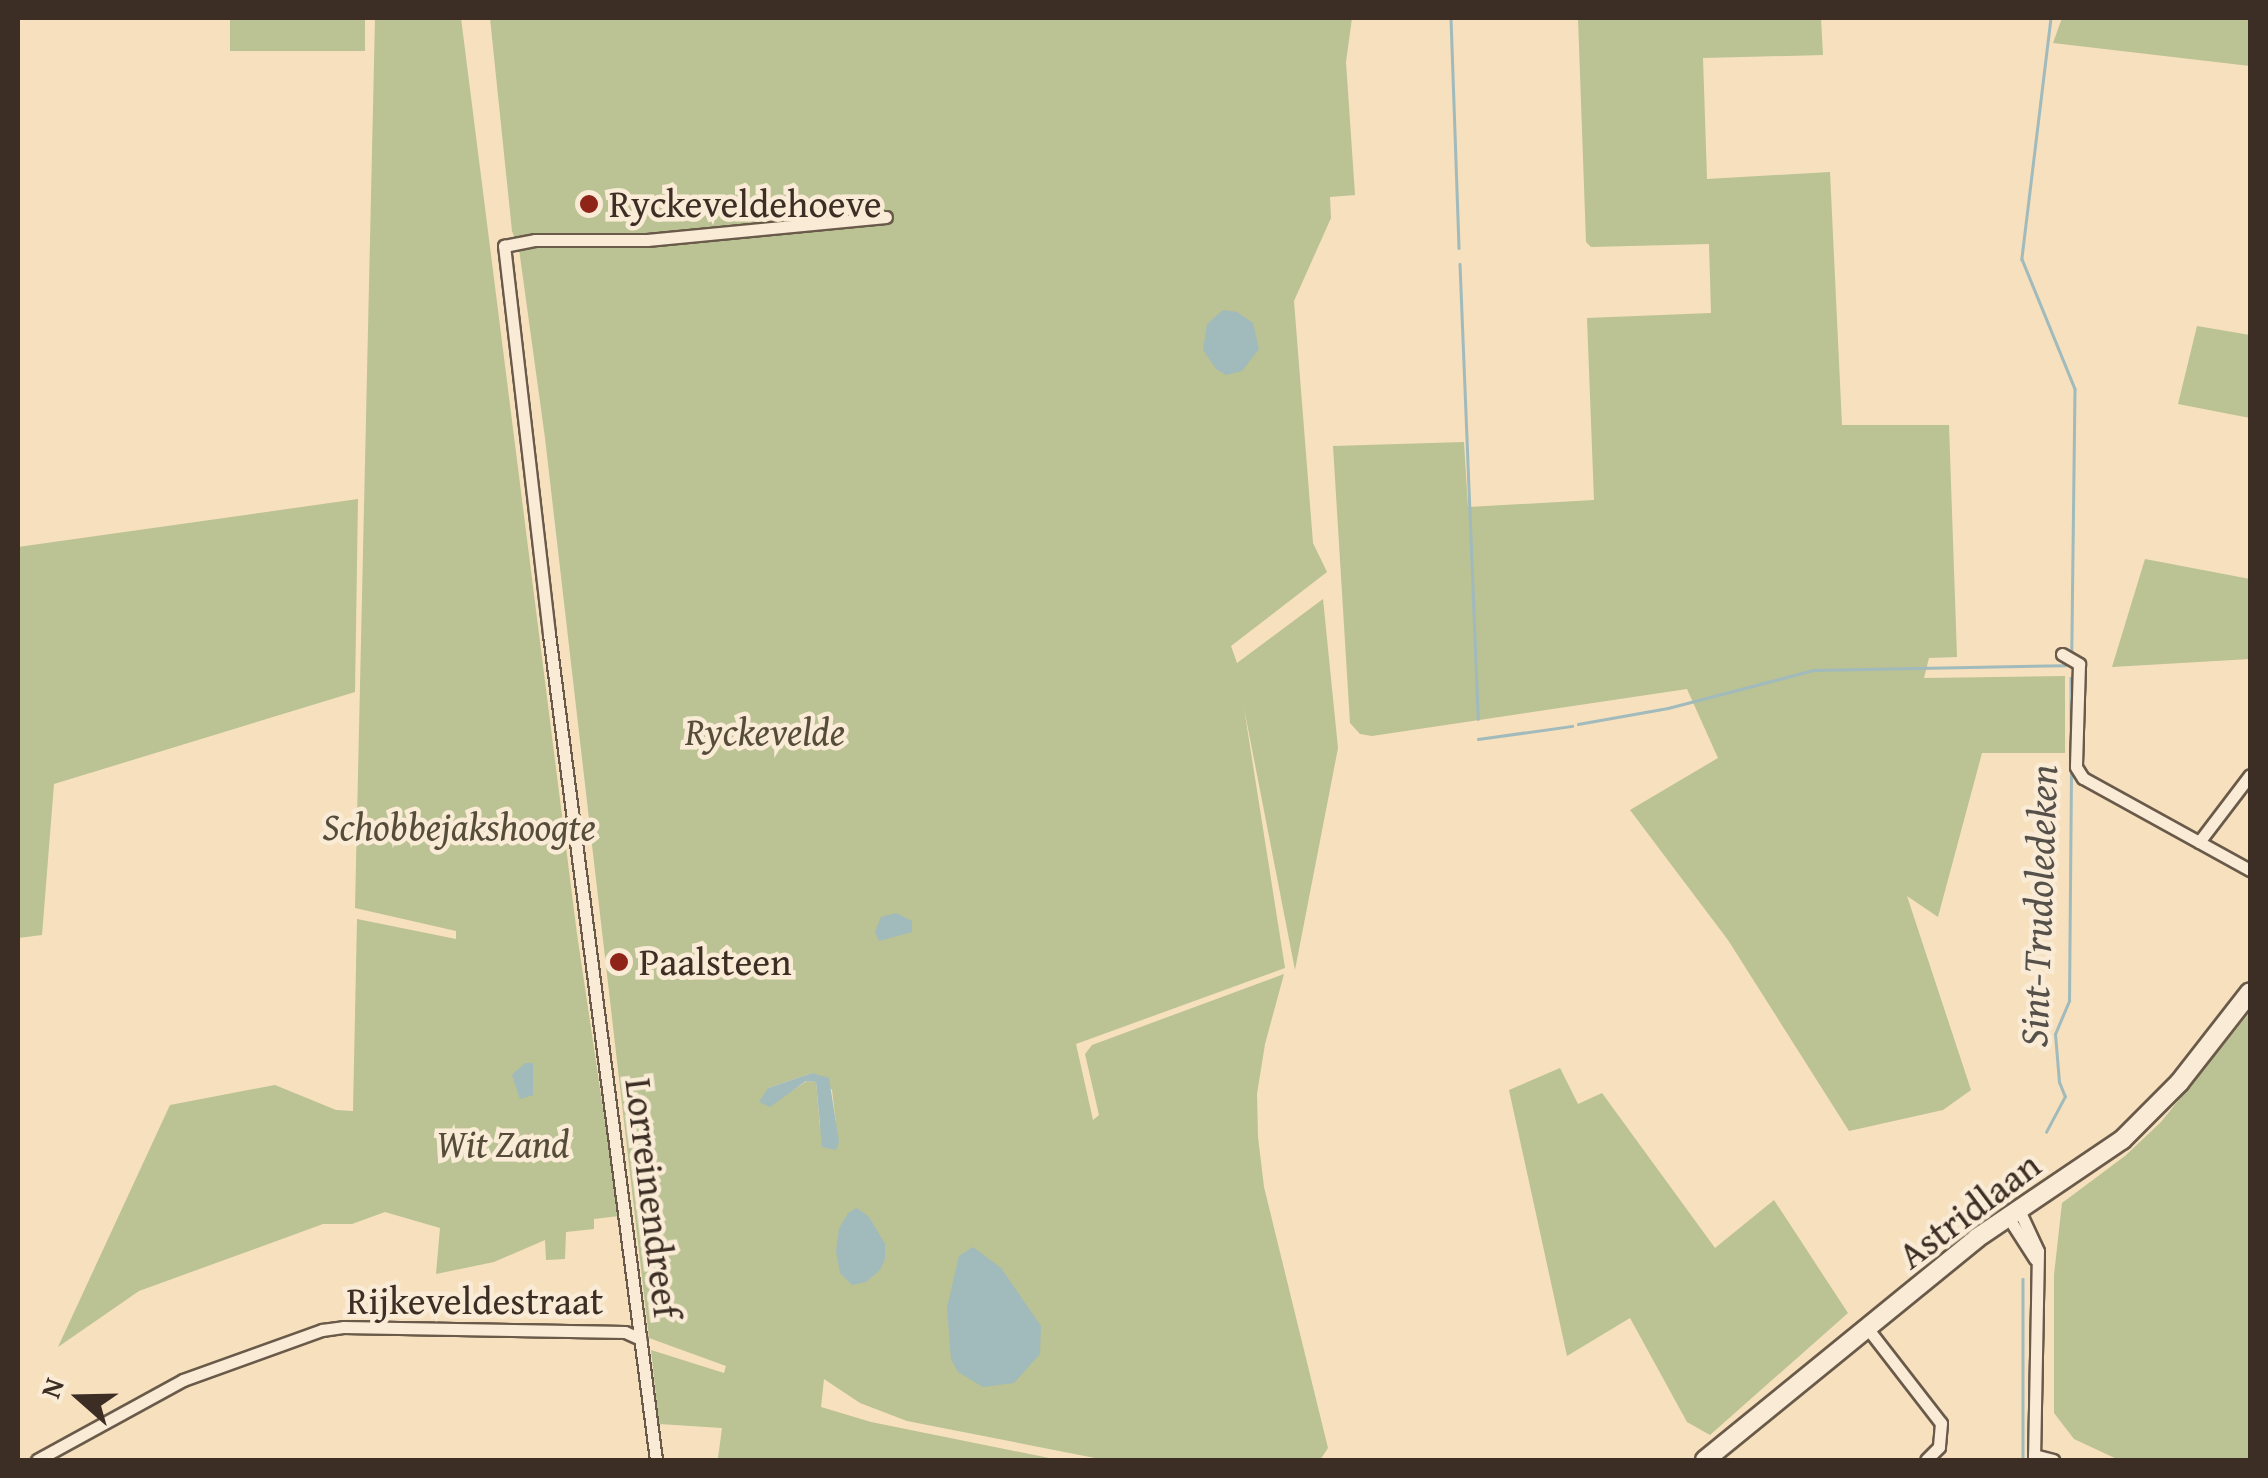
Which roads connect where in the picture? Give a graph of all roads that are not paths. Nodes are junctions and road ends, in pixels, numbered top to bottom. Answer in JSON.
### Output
{"nodes":[{"id":1,"x":886,"y":217,"type":"dead end"},
{"id":2,"x":2062,"y":654,"type":"dead end"},
{"id":3,"x":2250,"y":775,"type":"edge"},
{"id":4,"x":2199,"y":842,"type":"junction"},
{"id":5,"x":2250,"y":870,"type":"edge"},
{"id":6,"x":2250,"y":992,"type":"edge"},
{"id":7,"x":2013,"y":1213,"type":"junction"},
{"id":8,"x":1868,"y":1329,"type":"junction"},
{"id":9,"x":641,"y":1339,"type":"junction"},
{"id":10,"x":2034,"y":1458,"type":"edge"},
{"id":11,"x":37,"y":1460,"type":"edge"},
{"id":12,"x":656,"y":1460,"type":"edge"},
{"id":13,"x":1705,"y":1460,"type":"edge"},
{"id":14,"x":1926,"y":1460,"type":"edge"},
{"id":15,"x":2053,"y":1460,"type":"edge"}],
"edges":[{"from":1,"to":9,"type":"street","name":"Lorreinendreef"},
{"from":2,"to":4,"type":"street"},
{"from":3,"to":4,"type":"street"},
{"from":4,"to":5,"type":"street"},
{"from":6,"to":7,"type":"main road","name":"Astridlaan"},
{"from":7,"to":8,"type":"main road","name":"Astridlaan"},
{"from":7,"to":10,"type":"street"},
{"from":8,"to":13,"type":"main road","name":"Astridlaan"},
{"from":8,"to":14,"type":"street"},
{"from":9,"to":11,"type":"street","name":"Rijkeveldestraat"},
{"from":9,"to":12,"type":"street","name":"Lorreinendreef"},
{"from":10,"to":15,"type":"street"}]}
